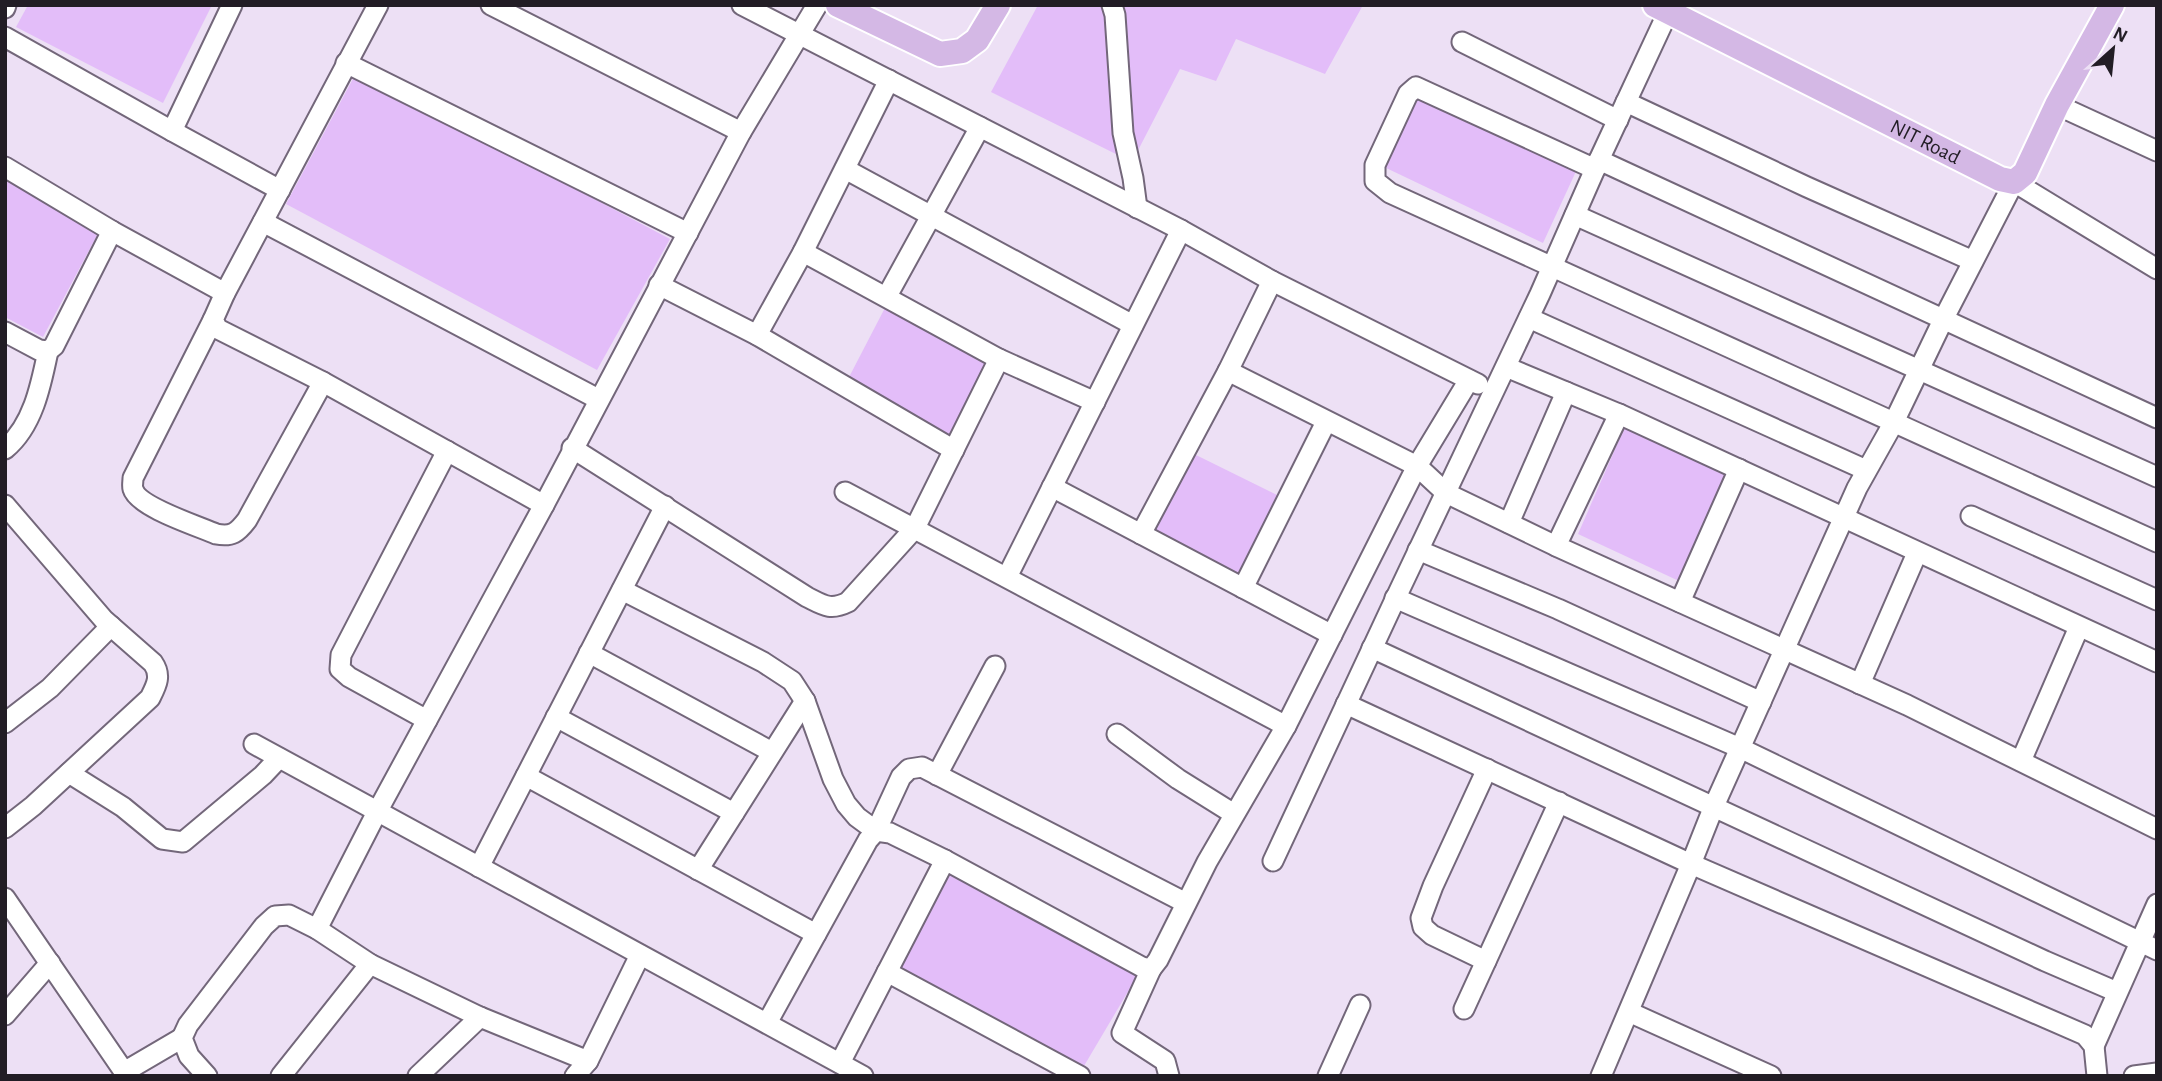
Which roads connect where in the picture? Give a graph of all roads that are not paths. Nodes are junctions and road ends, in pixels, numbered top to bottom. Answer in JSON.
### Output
{"nodes":[{"id":1,"x":232,"y":5,"type":"edge"},
{"id":2,"x":378,"y":5,"type":"edge"},
{"id":3,"x":491,"y":5,"type":"edge"},
{"id":4,"x":742,"y":5,"type":"edge"},
{"id":5,"x":817,"y":5,"type":"edge"},
{"id":6,"x":838,"y":5,"type":"edge"},
{"id":7,"x":998,"y":5,"type":"edge"},
{"id":8,"x":1112,"y":5,"type":"edge"},
{"id":9,"x":2112,"y":5,"type":"edge"},
{"id":10,"x":1662,"y":8,"type":"edge"},
{"id":11,"x":801,"y":36,"type":"junction"},
{"id":12,"x":5,"y":37,"type":"edge"},
{"id":13,"x":1462,"y":42,"type":"dead end"},
{"id":14,"x":346,"y":63,"type":"junction"},
{"id":15,"x":889,"y":80,"type":"junction"},
{"id":16,"x":2057,"y":105,"type":"junction"},
{"id":17,"x":1622,"y":111,"type":"junction"},
{"id":18,"x":980,"y":127,"type":"junction"},
{"id":19,"x":172,"y":131,"type":"junction"},
{"id":20,"x":741,"y":132,"type":"junction"},
{"id":21,"x":2157,"y":151,"type":"edge"},
{"id":22,"x":1597,"y":164,"type":"junction"},
{"id":23,"x":5,"y":167,"type":"edge"},
{"id":24,"x":845,"y":169,"type":"junction"},
{"id":25,"x":2014,"y":182,"type":"junction"},
{"id":26,"x":279,"y":190,"type":"junction"},
{"id":27,"x":1137,"y":208,"type":"junction"},
{"id":28,"x":1575,"y":215,"type":"junction"},
{"id":29,"x":931,"y":216,"type":"junction"},
{"id":30,"x":263,"y":222,"type":"junction"},
{"id":31,"x":1181,"y":230,"type":"junction"},
{"id":32,"x":112,"y":231,"type":"junction"},
{"id":33,"x":688,"y":233,"type":"junction"},
{"id":34,"x":803,"y":252,"type":"junction"},
{"id":35,"x":1973,"y":261,"type":"junction"},
{"id":36,"x":1552,"y":269,"type":"junction"},
{"id":37,"x":2157,"y":269,"type":"edge"},
{"id":38,"x":1272,"y":281,"type":"junction"},
{"id":39,"x":659,"y":285,"type":"junction"},
{"id":40,"x":225,"y":293,"type":"junction"},
{"id":41,"x":887,"y":296,"type":"junction"},
{"id":42,"x":1529,"y":318,"type":"junction"},
{"id":43,"x":1944,"y":318,"type":"junction"},
{"id":44,"x":213,"y":320,"type":"junction"},
{"id":45,"x":1133,"y":325,"type":"junction"},
{"id":46,"x":5,"y":332,"type":"edge"},
{"id":47,"x":757,"y":335,"type":"junction"},
{"id":48,"x":48,"y":351,"type":"junction"},
{"id":49,"x":999,"y":359,"type":"junction"},
{"id":50,"x":1506,"y":367,"type":"junction"},
{"id":51,"x":1920,"y":369,"type":"junction"},
{"id":52,"x":1228,"y":371,"type":"junction"},
{"id":53,"x":1469,"y":380,"type":"junction"},
{"id":54,"x":323,"y":382,"type":"junction"},
{"id":55,"x":1494,"y":392,"type":"junction"},
{"id":56,"x":1566,"y":392,"type":"junction"},
{"id":57,"x":598,"y":399,"type":"junction"},
{"id":58,"x":1095,"y":402,"type":"junction"},
{"id":59,"x":1619,"y":414,"type":"junction"},
{"id":60,"x":2157,"y":418,"type":"edge"},
{"id":61,"x":1326,"y":422,"type":"junction"},
{"id":62,"x":1894,"y":422,"type":"junction"},
{"id":63,"x":572,"y":448,"type":"junction"},
{"id":64,"x":5,"y":449,"type":"edge"},
{"id":65,"x":954,"y":450,"type":"junction"},
{"id":66,"x":447,"y":451,"type":"junction"},
{"id":67,"x":1417,"y":466,"type":"junction"},
{"id":68,"x":1739,"y":469,"type":"junction"},
{"id":69,"x":1866,"y":470,"type":"junction"},
{"id":70,"x":2157,"y":477,"type":"edge"},
{"id":71,"x":1052,"y":487,"type":"junction"},
{"id":72,"x":845,"y":492,"type":"dead end"},
{"id":73,"x":1446,"y":493,"type":"junction"},
{"id":74,"x":5,"y":505,"type":"edge"},
{"id":75,"x":544,"y":505,"type":"junction"},
{"id":76,"x":665,"y":506,"type":"junction"},
{"id":77,"x":1970,"y":516,"type":"dead end"},
{"id":78,"x":1843,"y":519,"type":"junction"},
{"id":79,"x":1509,"y":523,"type":"junction"},
{"id":80,"x":915,"y":528,"type":"junction"},
{"id":81,"x":1141,"y":534,"type":"junction"},
{"id":82,"x":2157,"y":542,"type":"edge"},
{"id":83,"x":1556,"y":546,"type":"junction"},
{"id":84,"x":1418,"y":550,"type":"junction"},
{"id":85,"x":1917,"y":552,"type":"junction"},
{"id":86,"x":1007,"y":577,"type":"junction"},
{"id":87,"x":1243,"y":588,"type":"junction"},
{"id":88,"x":622,"y":590,"type":"junction"},
{"id":89,"x":1395,"y":598,"type":"junction"},
{"id":90,"x":2157,"y":600,"type":"edge"},
{"id":91,"x":1679,"y":603,"type":"junction"},
{"id":92,"x":111,"y":626,"type":"junction"},
{"id":93,"x":2079,"y":627,"type":"junction"},
{"id":94,"x":1332,"y":635,"type":"junction"},
{"id":95,"x":1372,"y":648,"type":"junction"},
{"id":96,"x":1784,"y":650,"type":"junction"},
{"id":97,"x":589,"y":653,"type":"junction"},
{"id":98,"x":2157,"y":663,"type":"edge"},
{"id":99,"x":995,"y":666,"type":"dead end"},
{"id":100,"x":1860,"y":684,"type":"junction"},
{"id":101,"x":804,"y":701,"type":"junction"},
{"id":102,"x":1760,"y":702,"type":"junction"},
{"id":103,"x":1346,"y":704,"type":"junction"},
{"id":104,"x":556,"y":717,"type":"junction"},
{"id":105,"x":427,"y":720,"type":"junction"},
{"id":106,"x":5,"y":723,"type":"edge"},
{"id":107,"x":1286,"y":726,"type":"junction"},
{"id":108,"x":1117,"y":734,"type":"dead end"},
{"id":109,"x":254,"y":744,"type":"dead end"},
{"id":110,"x":1740,"y":748,"type":"junction"},
{"id":111,"x":772,"y":752,"type":"junction"},
{"id":112,"x":279,"y":758,"type":"junction"},
{"id":113,"x":2021,"y":761,"type":"junction"},
{"id":114,"x":1487,"y":769,"type":"junction"},
{"id":115,"x":69,"y":773,"type":"junction"},
{"id":116,"x":937,"y":775,"type":"junction"},
{"id":117,"x":526,"y":776,"type":"junction"},
{"id":118,"x":1559,"y":802,"type":"junction"},
{"id":119,"x":1714,"y":806,"type":"junction"},
{"id":120,"x":377,"y":812,"type":"junction"},
{"id":121,"x":734,"y":813,"type":"junction"},
{"id":122,"x":1231,"y":820,"type":"junction"},
{"id":123,"x":5,"y":828,"type":"edge"},
{"id":124,"x":2157,"y":829,"type":"edge"},
{"id":125,"x":876,"y":831,"type":"junction"},
{"id":126,"x":945,"y":860,"type":"junction"},
{"id":127,"x":1273,"y":861,"type":"dead end"},
{"id":128,"x":1691,"y":864,"type":"junction"},
{"id":129,"x":479,"y":867,"type":"junction"},
{"id":130,"x":698,"y":870,"type":"junction"},
{"id":131,"x":5,"y":898,"type":"edge"},
{"id":132,"x":1186,"y":903,"type":"junction"},
{"id":133,"x":2157,"y":904,"type":"edge"},
{"id":134,"x":317,"y":929,"type":"junction"},
{"id":135,"x":816,"y":934,"type":"junction"},
{"id":136,"x":2139,"y":942,"type":"junction"},
{"id":137,"x":2157,"y":950,"type":"edge"},
{"id":138,"x":640,"y":954,"type":"junction"},
{"id":139,"x":1486,"y":961,"type":"junction"},
{"id":140,"x":50,"y":963,"type":"junction"},
{"id":141,"x":370,"y":964,"type":"junction"},
{"id":142,"x":1152,"y":969,"type":"junction"},
{"id":143,"x":887,"y":972,"type":"junction"},
{"id":144,"x":2117,"y":992,"type":"junction"},
{"id":145,"x":1360,"y":1005,"type":"dead end"},
{"id":146,"x":1464,"y":1009,"type":"dead end"},
{"id":147,"x":1629,"y":1012,"type":"junction"},
{"id":148,"x":5,"y":1015,"type":"edge"},
{"id":149,"x":480,"y":1017,"type":"junction"},
{"id":150,"x":767,"y":1023,"type":"junction"},
{"id":151,"x":182,"y":1038,"type":"junction"},
{"id":152,"x":2094,"y":1046,"type":"junction"},
{"id":153,"x":839,"y":1063,"type":"junction"},
{"id":154,"x":582,"y":1068,"type":"edge"},
{"id":155,"x":2157,"y":1073,"type":"edge"},
{"id":156,"x":125,"y":1074,"type":"edge"},
{"id":157,"x":1605,"y":1074,"type":"edge"},
{"id":158,"x":207,"y":1076,"type":"edge"},
{"id":159,"x":281,"y":1076,"type":"edge"},
{"id":160,"x":418,"y":1076,"type":"edge"},
{"id":161,"x":863,"y":1076,"type":"edge"},
{"id":162,"x":1080,"y":1076,"type":"edge"},
{"id":163,"x":1169,"y":1076,"type":"edge"},
{"id":164,"x":1328,"y":1076,"type":"edge"},
{"id":165,"x":1771,"y":1076,"type":"edge"},
{"id":166,"x":2097,"y":1076,"type":"edge"},
{"id":167,"x":2134,"y":1076,"type":"edge"}],
"edges":[{"from":1,"to":19,"type":"street"},
{"from":2,"to":14,"type":"street"},
{"from":3,"to":20,"type":"street"},
{"from":4,"to":11,"type":"street"},
{"from":5,"to":11,"type":"street"},
{"from":6,"to":7,"type":"main road"},
{"from":8,"to":27,"type":"street"},
{"from":9,"to":16,"type":"main road"},
{"from":10,"to":17,"type":"street"},
{"from":10,"to":25,"type":"main road","name":"NIT Road"},
{"from":11,"to":15,"type":"street"},
{"from":11,"to":20,"type":"street"},
{"from":12,"to":19,"type":"street"},
{"from":13,"to":17,"type":"street"},
{"from":14,"to":26,"type":"street"},
{"from":14,"to":33,"type":"street"},
{"from":15,"to":18,"type":"street"},
{"from":15,"to":24,"type":"street"},
{"from":16,"to":21,"type":"street"},
{"from":16,"to":25,"type":"main road"},
{"from":17,"to":22,"type":"street"},
{"from":17,"to":35,"type":"street"},
{"from":18,"to":27,"type":"street"},
{"from":18,"to":29,"type":"street"},
{"from":19,"to":26,"type":"street"},
{"from":20,"to":33,"type":"street"},
{"from":22,"to":28,"type":"street"},
{"from":22,"to":36,"type":"street"},
{"from":22,"to":43,"type":"street"},
{"from":23,"to":32,"type":"street"},
{"from":24,"to":29,"type":"street"},
{"from":24,"to":34,"type":"street"},
{"from":25,"to":35,"type":"street"},
{"from":25,"to":37,"type":"street"},
{"from":26,"to":30,"type":"street"},
{"from":27,"to":31,"type":"street"},
{"from":28,"to":36,"type":"street"},
{"from":28,"to":51,"type":"street"},
{"from":29,"to":41,"type":"street"},
{"from":29,"to":45,"type":"street"},
{"from":30,"to":40,"type":"street"},
{"from":30,"to":57,"type":"street"},
{"from":31,"to":38,"type":"street"},
{"from":31,"to":45,"type":"street"},
{"from":32,"to":40,"type":"street"},
{"from":32,"to":48,"type":"street"},
{"from":33,"to":39,"type":"street"},
{"from":34,"to":41,"type":"street"},
{"from":34,"to":47,"type":"street"},
{"from":35,"to":43,"type":"street"},
{"from":36,"to":42,"type":"street"},
{"from":36,"to":62,"type":"street"},
{"from":38,"to":52,"type":"street"},
{"from":38,"to":53,"type":"street"},
{"from":39,"to":47,"type":"street"},
{"from":39,"to":57,"type":"street"},
{"from":40,"to":44,"type":"street"},
{"from":41,"to":49,"type":"street"},
{"from":42,"to":50,"type":"street"},
{"from":42,"to":69,"type":"street"},
{"from":43,"to":51,"type":"street"},
{"from":43,"to":60,"type":"street"},
{"from":44,"to":54,"type":"street"},
{"from":44,"to":54,"type":"street"},
{"from":45,"to":58,"type":"street"},
{"from":46,"to":48,"type":"street"},
{"from":47,"to":65,"type":"street"},
{"from":48,"to":64,"type":"street"},
{"from":49,"to":58,"type":"street"},
{"from":49,"to":65,"type":"street"},
{"from":50,"to":55,"type":"street"},
{"from":50,"to":56,"type":"street"},
{"from":51,"to":62,"type":"street"},
{"from":51,"to":70,"type":"street"},
{"from":52,"to":61,"type":"street"},
{"from":52,"to":81,"type":"street"},
{"from":53,"to":55,"type":"street"},
{"from":53,"to":67,"type":"street"},
{"from":54,"to":66,"type":"street"},
{"from":55,"to":73,"type":"street"},
{"from":56,"to":59,"type":"street"},
{"from":56,"to":79,"type":"street"},
{"from":57,"to":63,"type":"street"},
{"from":58,"to":71,"type":"street"},
{"from":59,"to":68,"type":"street"},
{"from":59,"to":83,"type":"street"},
{"from":61,"to":67,"type":"street"},
{"from":61,"to":87,"type":"street"},
{"from":62,"to":69,"type":"street"},
{"from":62,"to":82,"type":"street"},
{"from":63,"to":75,"type":"street"},
{"from":63,"to":76,"type":"street"},
{"from":65,"to":80,"type":"street"},
{"from":66,"to":75,"type":"street"},
{"from":66,"to":105,"type":"street"},
{"from":67,"to":73,"type":"street"},
{"from":67,"to":94,"type":"street"},
{"from":68,"to":78,"type":"street"},
{"from":68,"to":91,"type":"street"},
{"from":69,"to":78,"type":"street"},
{"from":71,"to":81,"type":"street"},
{"from":71,"to":86,"type":"street"},
{"from":72,"to":80,"type":"street"},
{"from":73,"to":79,"type":"street"},
{"from":73,"to":84,"type":"street"},
{"from":74,"to":92,"type":"street"},
{"from":75,"to":105,"type":"street"},
{"from":76,"to":80,"type":"street"},
{"from":76,"to":88,"type":"street"},
{"from":77,"to":90,"type":"street"},
{"from":78,"to":85,"type":"street"},
{"from":78,"to":96,"type":"street"},
{"from":79,"to":83,"type":"street"},
{"from":80,"to":86,"type":"street"},
{"from":81,"to":87,"type":"street"},
{"from":83,"to":91,"type":"street"},
{"from":84,"to":89,"type":"street"},
{"from":84,"to":102,"type":"street"},
{"from":85,"to":93,"type":"street"},
{"from":85,"to":100,"type":"street"},
{"from":86,"to":107,"type":"street"},
{"from":87,"to":94,"type":"street"},
{"from":88,"to":97,"type":"street"},
{"from":88,"to":101,"type":"street"},
{"from":89,"to":95,"type":"street"},
{"from":89,"to":110,"type":"street"},
{"from":91,"to":96,"type":"street"},
{"from":92,"to":106,"type":"street"},
{"from":92,"to":115,"type":"street"},
{"from":93,"to":98,"type":"street"},
{"from":93,"to":113,"type":"street"},
{"from":94,"to":107,"type":"street"},
{"from":95,"to":103,"type":"street"},
{"from":95,"to":119,"type":"street"},
{"from":96,"to":100,"type":"street"},
{"from":96,"to":102,"type":"street"},
{"from":97,"to":104,"type":"street"},
{"from":97,"to":111,"type":"street"},
{"from":99,"to":116,"type":"street"},
{"from":100,"to":113,"type":"street"},
{"from":101,"to":111,"type":"street"},
{"from":101,"to":125,"type":"street"},
{"from":102,"to":110,"type":"street"},
{"from":103,"to":114,"type":"street"},
{"from":103,"to":127,"type":"street"},
{"from":104,"to":117,"type":"street"},
{"from":104,"to":121,"type":"street"},
{"from":105,"to":120,"type":"street"},
{"from":107,"to":122,"type":"street"},
{"from":108,"to":122,"type":"street"},
{"from":109,"to":112,"type":"street"},
{"from":110,"to":119,"type":"street"},
{"from":110,"to":136,"type":"street"},
{"from":111,"to":121,"type":"street"},
{"from":112,"to":115,"type":"street"},
{"from":112,"to":120,"type":"street"},
{"from":113,"to":124,"type":"street"},
{"from":114,"to":118,"type":"street"},
{"from":114,"to":139,"type":"street"},
{"from":115,"to":123,"type":"street"},
{"from":116,"to":125,"type":"street"},
{"from":116,"to":132,"type":"street"},
{"from":117,"to":129,"type":"street"},
{"from":117,"to":130,"type":"street"},
{"from":118,"to":128,"type":"street"},
{"from":118,"to":139,"type":"street"},
{"from":119,"to":128,"type":"street"},
{"from":119,"to":144,"type":"street"},
{"from":120,"to":129,"type":"street"},
{"from":120,"to":134,"type":"street"},
{"from":121,"to":130,"type":"street"},
{"from":122,"to":132,"type":"street"},
{"from":125,"to":126,"type":"street"},
{"from":125,"to":135,"type":"street"},
{"from":126,"to":142,"type":"street"},
{"from":126,"to":143,"type":"street"},
{"from":128,"to":147,"type":"street"},
{"from":128,"to":152,"type":"street"},
{"from":129,"to":138,"type":"street"},
{"from":130,"to":135,"type":"street"},
{"from":131,"to":140,"type":"street"},
{"from":132,"to":142,"type":"street"},
{"from":133,"to":136,"type":"street"},
{"from":134,"to":141,"type":"street"},
{"from":134,"to":151,"type":"street"},
{"from":135,"to":150,"type":"street"},
{"from":136,"to":137,"type":"street"},
{"from":136,"to":144,"type":"street"},
{"from":138,"to":150,"type":"street"},
{"from":138,"to":154,"type":"street"},
{"from":139,"to":146,"type":"street"},
{"from":140,"to":148,"type":"street"},
{"from":140,"to":156,"type":"street"},
{"from":141,"to":149,"type":"street"},
{"from":141,"to":159,"type":"street"},
{"from":142,"to":163,"type":"street"},
{"from":143,"to":153,"type":"street"},
{"from":143,"to":162,"type":"street"},
{"from":144,"to":152,"type":"street"},
{"from":145,"to":164,"type":"street"},
{"from":147,"to":157,"type":"street"},
{"from":147,"to":165,"type":"street"},
{"from":149,"to":154,"type":"street"},
{"from":149,"to":160,"type":"street"},
{"from":150,"to":153,"type":"street"},
{"from":151,"to":156,"type":"street"},
{"from":151,"to":158,"type":"street"},
{"from":152,"to":166,"type":"street"},
{"from":153,"to":161,"type":"street"},
{"from":155,"to":167,"type":"street"}]}
